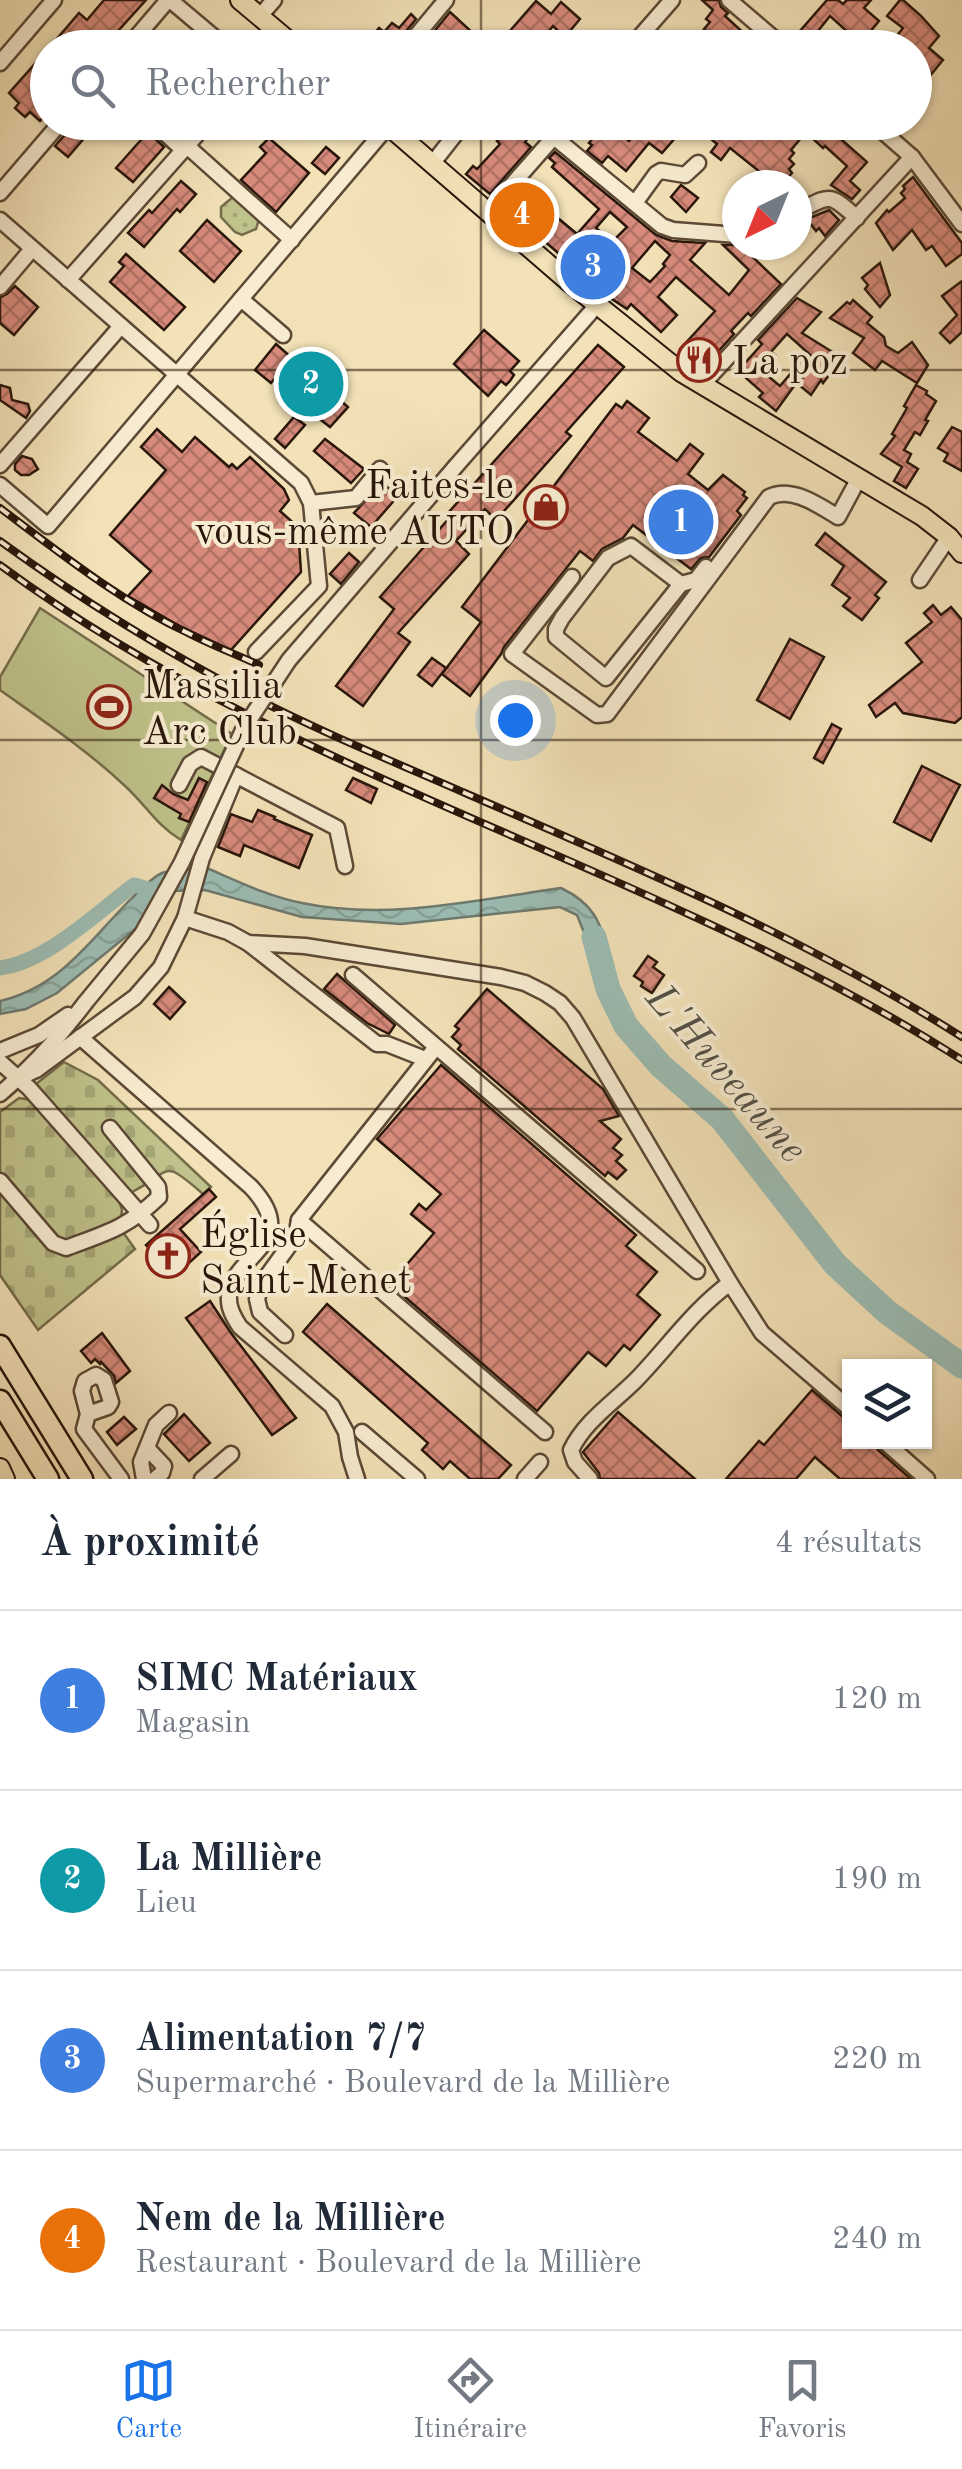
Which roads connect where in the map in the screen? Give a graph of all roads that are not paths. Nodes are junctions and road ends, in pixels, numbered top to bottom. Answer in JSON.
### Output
{"nodes":[{"id":1,"x":54,"y":0,"type":"edge"},
{"id":2,"x":169,"y":0,"type":"edge"},
{"id":3,"x":240,"y":0,"type":"edge"},
{"id":4,"x":274,"y":0,"type":"edge"},
{"id":5,"x":446,"y":0,"type":"edge"},
{"id":6,"x":672,"y":0,"type":"edge"},
{"id":7,"x":729,"y":0,"type":"edge"},
{"id":8,"x":260,"y":16,"type":"junction"},
{"id":9,"x":142,"y":30,"type":"edge"},
{"id":10,"x":205,"y":30,"type":"edge"},
{"id":11,"x":276,"y":30,"type":"edge"},
{"id":12,"x":421,"y":30,"type":"edge"},
{"id":13,"x":646,"y":30,"type":"edge"},
{"id":14,"x":764,"y":30,"type":"edge"},
{"id":15,"x":0,"y":63,"type":"edge"},
{"id":16,"x":46,"y":140,"type":"edge"},
{"id":17,"x":175,"y":140,"type":"edge"},
{"id":18,"x":192,"y":140,"type":"edge"},
{"id":19,"x":373,"y":140,"type":"edge"},
{"id":20,"x":404,"y":140,"type":"edge"},
{"id":21,"x":451,"y":140,"type":"edge"},
{"id":22,"x":551,"y":140,"type":"edge"},
{"id":23,"x":558,"y":140,"type":"edge"},
{"id":24,"x":893,"y":140,"type":"edge"},
{"id":25,"x":185,"y":148,"type":"junction"},
{"id":26,"x":912,"y":157,"type":"junction"},
{"id":27,"x":698,"y":163,"type":"dead end"},
{"id":28,"x":432,"y":164,"type":"junction"},
{"id":29,"x":0,"y":193,"type":"edge"},
{"id":30,"x":635,"y":203,"type":"junction"},
{"id":31,"x":812,"y":205,"type":"edge"},
{"id":32,"x":488,"y":212,"type":"junction"},
{"id":33,"x":857,"y":218,"type":"junction"},
{"id":34,"x":0,"y":220,"type":"edge"},
{"id":35,"x":962,"y":224,"type":"edge"},
{"id":36,"x":722,"y":234,"type":"edge"},
{"id":37,"x":292,"y":240,"type":"junction"},
{"id":38,"x":32,"y":249,"type":"junction"},
{"id":39,"x":68,"y":280,"type":"junction"},
{"id":40,"x":0,"y":287,"type":"edge"},
{"id":41,"x":241,"y":300,"type":"junction"},
{"id":42,"x":597,"y":306,"type":"junction"},
{"id":43,"x":121,"y":326,"type":"junction"},
{"id":44,"x":283,"y":335,"type":"dead end"},
{"id":45,"x":177,"y":375,"type":"junction"},
{"id":46,"x":702,"y":384,"type":"junction"},
{"id":47,"x":0,"y":464,"type":"edge"},
{"id":48,"x":380,"y":468,"type":"dead end"},
{"id":49,"x":859,"y":478,"type":"junction"},
{"id":50,"x":0,"y":485,"type":"edge"},
{"id":51,"x":311,"y":503,"type":"junction"},
{"id":52,"x":751,"y":521,"type":"junction"},
{"id":53,"x":950,"y":538,"type":"junction"},
{"id":54,"x":962,"y":553,"type":"edge"},
{"id":55,"x":572,"y":577,"type":"dead end"},
{"id":56,"x":920,"y":580,"type":"dead end"},
{"id":57,"x":681,"y":584,"type":"junction"},
{"id":58,"x":256,"y":652,"type":"dead end"},
{"id":59,"x":236,"y":775,"type":"junction"},
{"id":60,"x":179,"y":784,"type":"dead end"},
{"id":61,"x":345,"y":866,"type":"dead end"},
{"id":62,"x":185,"y":918,"type":"junction"},
{"id":63,"x":248,"y":943,"type":"junction"},
{"id":64,"x":353,"y":975,"type":"dead end"},
{"id":65,"x":85,"y":1003,"type":"junction"},
{"id":66,"x":80,"y":1038,"type":"junction"},
{"id":67,"x":436,"y":1047,"type":"junction"},
{"id":68,"x":0,"y":1051,"type":"edge"},
{"id":69,"x":426,"y":1059,"type":"junction"},
{"id":70,"x":0,"y":1062,"type":"edge"},
{"id":71,"x":19,"y":1078,"type":"junction"},
{"id":72,"x":0,"y":1094,"type":"edge"},
{"id":73,"x":110,"y":1128,"type":"dead end"},
{"id":74,"x":0,"y":1180,"type":"edge"},
{"id":75,"x":146,"y":1220,"type":"junction"},
{"id":76,"x":299,"y":1220,"type":"junction"},
{"id":77,"x":698,"y":1271,"type":"dead end"},
{"id":78,"x":730,"y":1283,"type":"junction"},
{"id":79,"x":285,"y":1335,"type":"dead end"},
{"id":80,"x":0,"y":1346,"type":"edge"},
{"id":81,"x":0,"y":1401,"type":"edge"},
{"id":82,"x":842,"y":1402,"type":"edge"},
{"id":83,"x":169,"y":1413,"type":"dead end"},
{"id":84,"x":88,"y":1414,"type":"dead end"},
{"id":85,"x":362,"y":1432,"type":"dead end"},
{"id":86,"x":544,"y":1432,"type":"dead end"},
{"id":87,"x":148,"y":1449,"type":"junction"},
{"id":88,"x":894,"y":1449,"type":"edge"},
{"id":89,"x":232,"y":1454,"type":"dead end"},
{"id":90,"x":540,"y":1462,"type":"dead end"},
{"id":91,"x":0,"y":1468,"type":"edge"},
{"id":92,"x":924,"y":1476,"type":"edge"},
{"id":93,"x":5,"y":1479,"type":"edge"},
{"id":94,"x":48,"y":1479,"type":"edge"},
{"id":95,"x":82,"y":1479,"type":"edge"},
{"id":96,"x":121,"y":1479,"type":"edge"},
{"id":97,"x":144,"y":1479,"type":"edge"},
{"id":98,"x":156,"y":1479,"type":"edge"},
{"id":99,"x":202,"y":1479,"type":"edge"},
{"id":100,"x":357,"y":1479,"type":"edge"},
{"id":101,"x":417,"y":1479,"type":"edge"},
{"id":102,"x":525,"y":1479,"type":"edge"},
{"id":103,"x":590,"y":1479,"type":"edge"}],
"edges":[{"from":1,"to":15,"type":"street"},
{"from":2,"to":9,"type":"street"},
{"from":2,"to":10,"type":"street"},
{"from":3,"to":8,"type":"main road"},
{"from":4,"to":8,"type":"street"},
{"from":5,"to":12,"type":"street"},
{"from":6,"to":13,"type":"street"},
{"from":7,"to":14,"type":"street"},
{"from":8,"to":11,"type":"main road"},
{"from":16,"to":29,"type":"street"},
{"from":17,"to":25,"type":"street"},
{"from":18,"to":25,"type":"street"},
{"from":19,"to":37,"type":"street"},
{"from":20,"to":28,"type":"main road"},
{"from":21,"to":28,"type":"street"},
{"from":22,"to":32,"type":"street"},
{"from":23,"to":30,"type":"street"},
{"from":24,"to":26,"type":"street"},
{"from":25,"to":37,"type":"street"},
{"from":25,"to":39,"type":"street"},
{"from":26,"to":33,"type":"street"},
{"from":26,"to":35,"type":"street"},
{"from":27,"to":30,"type":"street"},
{"from":28,"to":32,"type":"main road"},
{"from":30,"to":36,"type":"street"},
{"from":31,"to":33,"type":"street"},
{"from":32,"to":42,"type":"main road"},
{"from":33,"to":46,"type":"street"},
{"from":34,"to":38,"type":"street"},
{"from":37,"to":41,"type":"street"},
{"from":38,"to":39,"type":"street"},
{"from":38,"to":40,"type":"street"},
{"from":39,"to":43,"type":"street"},
{"from":41,"to":44,"type":"street"},
{"from":41,"to":45,"type":"street"},
{"from":42,"to":46,"type":"main road"},
{"from":42,"to":65,"type":"street","bridge":true},
{"from":43,"to":45,"type":"street"},
{"from":43,"to":47,"type":"street"},
{"from":45,"to":50,"type":"street"},
{"from":45,"to":51,"type":"street"},
{"from":46,"to":49,"type":"main road"},
{"from":48,"to":51,"type":"street"},
{"from":49,"to":52,"type":"street"},
{"from":49,"to":53,"type":"main road"},
{"from":51,"to":58,"type":"street"},
{"from":52,"to":55,"type":"street"},
{"from":52,"to":57,"type":"street"},
{"from":53,"to":54,"type":"main road"},
{"from":53,"to":56,"type":"street"},
{"from":57,"to":57,"type":"street"},
{"from":59,"to":60,"type":"street"},
{"from":59,"to":61,"type":"street"},
{"from":59,"to":62,"type":"street"},
{"from":62,"to":63,"type":"street"},
{"from":62,"to":66,"type":"street"},
{"from":63,"to":69,"type":"street"},
{"from":63,"to":78,"type":"street"},
{"from":64,"to":67,"type":"street"},
{"from":65,"to":68,"type":"street"},
{"from":65,"to":71,"type":"street"},
{"from":66,"to":71,"type":"street"},
{"from":66,"to":100,"type":"street"},
{"from":67,"to":69,"type":"street"},
{"from":67,"to":77,"type":"street"},
{"from":69,"to":76,"type":"street"},
{"from":70,"to":71,"type":"street"},
{"from":71,"to":72,"type":"street"},
{"from":71,"to":75,"type":"street"},
{"from":73,"to":75,"type":"street"},
{"from":74,"to":75,"type":"street"},
{"from":76,"to":79,"type":"street"},
{"from":76,"to":86,"type":"street"},
{"from":78,"to":82,"type":"street"},
{"from":78,"to":103,"type":"street"},
{"from":80,"to":95,"type":"highway"},
{"from":81,"to":94,"type":"highway"},
{"from":83,"to":87,"type":"street"},
{"from":84,"to":96,"type":"street"},
{"from":85,"to":101,"type":"street"},
{"from":87,"to":97,"type":"street"},
{"from":87,"to":98,"type":"street"},
{"from":88,"to":92,"type":"street"},
{"from":89,"to":99,"type":"street"},
{"from":90,"to":102,"type":"street"},
{"from":91,"to":93,"type":"main road"}]}
